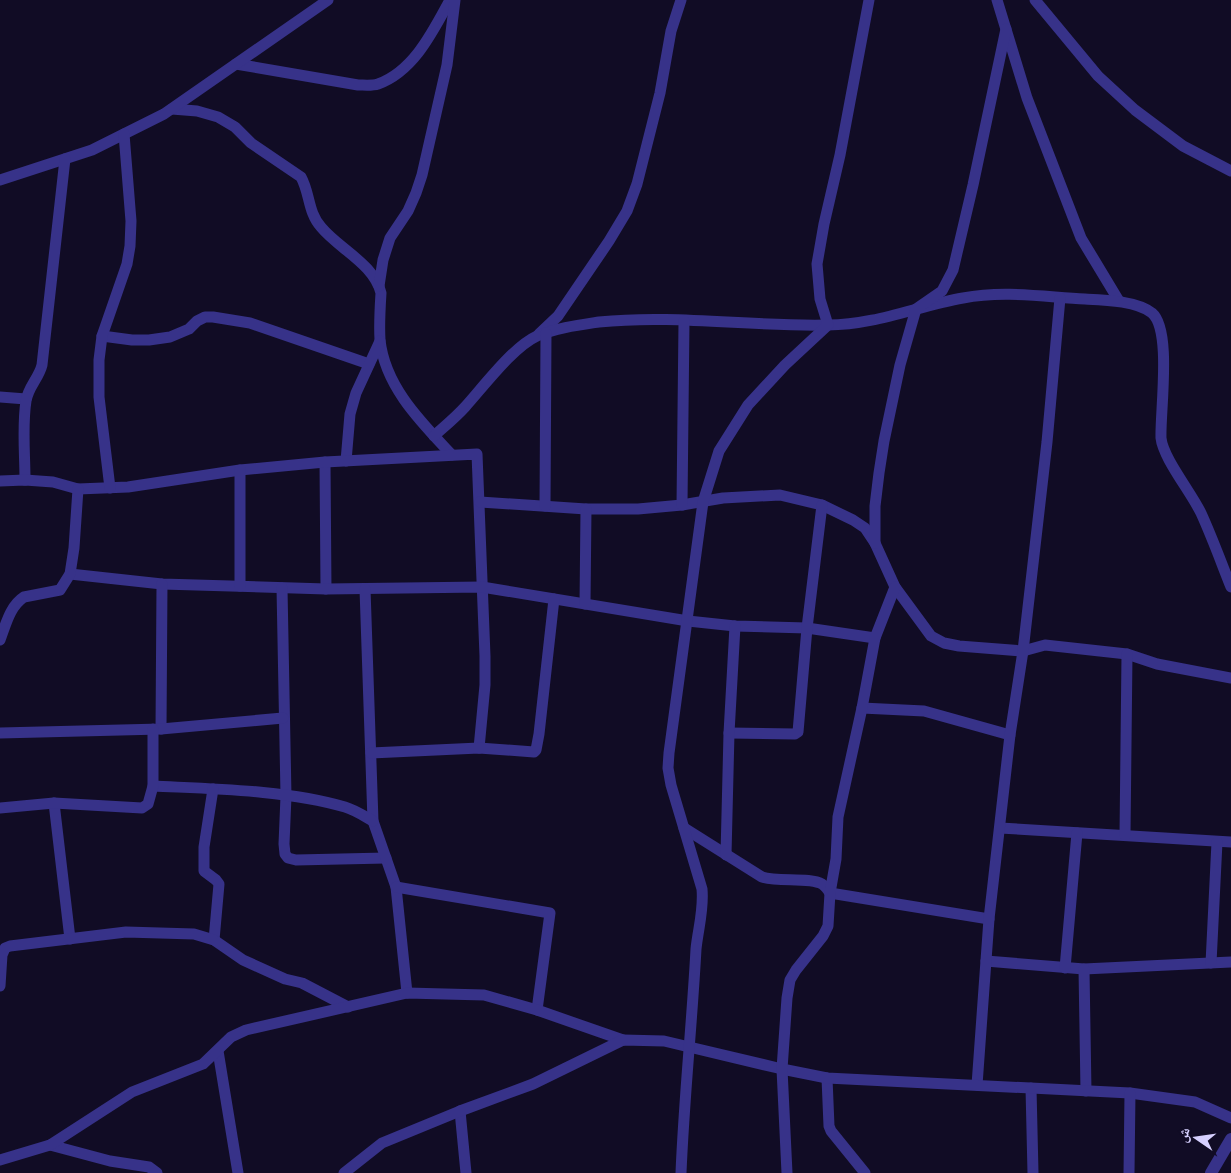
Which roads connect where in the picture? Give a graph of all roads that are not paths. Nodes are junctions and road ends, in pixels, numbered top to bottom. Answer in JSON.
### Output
{"nodes":[{"id":1,"x":328,"y":0,"type":"edge"},
{"id":2,"x":450,"y":0,"type":"edge"},
{"id":3,"x":455,"y":0,"type":"edge"},
{"id":4,"x":681,"y":0,"type":"edge"},
{"id":5,"x":869,"y":0,"type":"edge"},
{"id":6,"x":997,"y":0,"type":"edge"},
{"id":7,"x":1035,"y":0,"type":"edge"},
{"id":8,"x":1006,"y":29,"type":"junction"},
{"id":9,"x":236,"y":64,"type":"junction"},
{"id":10,"x":172,"y":109,"type":"junction"},
{"id":11,"x":124,"y":134,"type":"junction"},
{"id":12,"x":66,"y":159,"type":"junction"},
{"id":13,"x":1231,"y":171,"type":"edge"},
{"id":14,"x":0,"y":180,"type":"edge"},
{"id":15,"x":379,"y":286,"type":"junction"},
{"id":16,"x":1060,"y":298,"type":"junction"},
{"id":17,"x":1119,"y":301,"type":"junction"},
{"id":18,"x":916,"y":310,"type":"junction"},
{"id":19,"x":684,"y":321,"type":"junction"},
{"id":20,"x":828,"y":326,"type":"junction"},
{"id":21,"x":541,"y":335,"type":"junction"},
{"id":22,"x":102,"y":336,"type":"junction"},
{"id":23,"x":380,"y":341,"type":"junction"},
{"id":24,"x":369,"y":364,"type":"junction"},
{"id":25,"x":0,"y":397,"type":"edge"},
{"id":26,"x":26,"y":399,"type":"junction"},
{"id":27,"x":434,"y":436,"type":"junction"},
{"id":28,"x":452,"y":455,"type":"junction"},
{"id":29,"x":346,"y":461,"type":"junction"},
{"id":30,"x":325,"y":462,"type":"junction"},
{"id":31,"x":240,"y":470,"type":"junction"},
{"id":32,"x":25,"y":480,"type":"junction"},
{"id":33,"x":0,"y":481,"type":"edge"},
{"id":34,"x":110,"y":488,"type":"junction"},
{"id":35,"x":78,"y":489,"type":"junction"},
{"id":36,"x":480,"y":502,"type":"junction"},
{"id":37,"x":703,"y":502,"type":"junction"},
{"id":38,"x":822,"y":505,"type":"junction"},
{"id":39,"x":545,"y":506,"type":"junction"},
{"id":40,"x":682,"y":506,"type":"junction"},
{"id":41,"x":586,"y":510,"type":"junction"},
{"id":42,"x":875,"y":543,"type":"junction"},
{"id":43,"x":70,"y":574,"type":"junction"},
{"id":44,"x":162,"y":584,"type":"junction"},
{"id":45,"x":240,"y":586,"type":"junction"},
{"id":46,"x":482,"y":587,"type":"junction"},
{"id":47,"x":895,"y":587,"type":"junction"},
{"id":48,"x":1231,"y":587,"type":"edge"},
{"id":49,"x":282,"y":588,"type":"junction"},
{"id":50,"x":365,"y":588,"type":"junction"},
{"id":51,"x":326,"y":589,"type":"junction"},
{"id":52,"x":554,"y":599,"type":"junction"},
{"id":53,"x":585,"y":604,"type":"junction"},
{"id":54,"x":688,"y":621,"type":"junction"},
{"id":55,"x":735,"y":626,"type":"junction"},
{"id":56,"x":807,"y":628,"type":"junction"},
{"id":57,"x":875,"y":638,"type":"junction"},
{"id":58,"x":0,"y":640,"type":"edge"},
{"id":59,"x":1023,"y":651,"type":"junction"},
{"id":60,"x":1127,"y":654,"type":"junction"},
{"id":61,"x":1231,"y":678,"type":"edge"},
{"id":62,"x":862,"y":708,"type":"junction"},
{"id":63,"x":283,"y":718,"type":"junction"},
{"id":64,"x":157,"y":729,"type":"junction"},
{"id":65,"x":0,"y":733,"type":"edge"},
{"id":66,"x":729,"y":733,"type":"junction"},
{"id":67,"x":1010,"y":735,"type":"junction"},
{"id":68,"x":479,"y":748,"type":"junction"},
{"id":69,"x":371,"y":753,"type":"junction"},
{"id":70,"x":153,"y":786,"type":"junction"},
{"id":71,"x":213,"y":789,"type":"junction"},
{"id":72,"x":286,"y":796,"type":"junction"},
{"id":73,"x":54,"y":803,"type":"junction"},
{"id":74,"x":0,"y":808,"type":"edge"},
{"id":75,"x":373,"y":821,"type":"junction"},
{"id":76,"x":684,"y":828,"type":"junction"},
{"id":77,"x":1000,"y":828,"type":"junction"},
{"id":78,"x":1077,"y":833,"type":"junction"},
{"id":79,"x":1125,"y":835,"type":"junction"},
{"id":80,"x":1217,"y":842,"type":"junction"},
{"id":81,"x":1231,"y":842,"type":"edge"},
{"id":82,"x":726,"y":855,"type":"junction"},
{"id":83,"x":386,"y":858,"type":"junction"},
{"id":84,"x":396,"y":887,"type":"junction"},
{"id":85,"x":830,"y":893,"type":"junction"},
{"id":86,"x":989,"y":919,"type":"junction"},
{"id":87,"x":70,"y":939,"type":"junction"},
{"id":88,"x":214,"y":940,"type":"junction"},
{"id":89,"x":986,"y":961,"type":"junction"},
{"id":90,"x":1231,"y":962,"type":"edge"},
{"id":91,"x":1211,"y":963,"type":"junction"},
{"id":92,"x":1065,"y":968,"type":"junction"},
{"id":93,"x":1084,"y":969,"type":"junction"},
{"id":94,"x":0,"y":986,"type":"edge"},
{"id":95,"x":408,"y":993,"type":"junction"},
{"id":96,"x":348,"y":1006,"type":"junction"},
{"id":97,"x":537,"y":1010,"type":"junction"},
{"id":98,"x":623,"y":1040,"type":"junction"},
{"id":99,"x":688,"y":1047,"type":"junction"},
{"id":100,"x":218,"y":1050,"type":"junction"},
{"id":101,"x":782,"y":1069,"type":"junction"},
{"id":102,"x":827,"y":1078,"type":"junction"},
{"id":103,"x":977,"y":1085,"type":"junction"},
{"id":104,"x":1031,"y":1088,"type":"junction"},
{"id":105,"x":1086,"y":1091,"type":"junction"},
{"id":106,"x":1130,"y":1093,"type":"junction"},
{"id":107,"x":460,"y":1111,"type":"junction"},
{"id":108,"x":1231,"y":1118,"type":"edge"},
{"id":109,"x":1231,"y":1139,"type":"edge"},
{"id":110,"x":50,"y":1145,"type":"junction"},
{"id":111,"x":0,"y":1160,"type":"edge"},
{"id":112,"x":157,"y":1173,"type":"edge"},
{"id":113,"x":238,"y":1173,"type":"edge"},
{"id":114,"x":344,"y":1173,"type":"edge"},
{"id":115,"x":466,"y":1173,"type":"edge"},
{"id":116,"x":680,"y":1173,"type":"edge"},
{"id":117,"x":787,"y":1173,"type":"edge"},
{"id":118,"x":865,"y":1173,"type":"edge"},
{"id":119,"x":1033,"y":1173,"type":"edge"},
{"id":120,"x":1129,"y":1173,"type":"edge"},
{"id":121,"x":1211,"y":1173,"type":"edge"}],
"edges":[{"from":1,"to":9,"type":"street"},
{"from":2,"to":9,"type":"street"},
{"from":3,"to":15,"type":"street"},
{"from":4,"to":21,"type":"street"},
{"from":5,"to":20,"type":"street"},
{"from":6,"to":8,"type":"street"},
{"from":7,"to":13,"type":"street"},
{"from":8,"to":17,"type":"street"},
{"from":8,"to":18,"type":"street"},
{"from":9,"to":10,"type":"street"},
{"from":10,"to":11,"type":"street"},
{"from":10,"to":15,"type":"street"},
{"from":11,"to":12,"type":"street"},
{"from":11,"to":22,"type":"street"},
{"from":12,"to":14,"type":"street"},
{"from":12,"to":26,"type":"street"},
{"from":15,"to":23,"type":"street"},
{"from":16,"to":17,"type":"street"},
{"from":16,"to":18,"type":"street"},
{"from":16,"to":59,"type":"street"},
{"from":17,"to":48,"type":"street"},
{"from":18,"to":20,"type":"street"},
{"from":18,"to":42,"type":"street"},
{"from":19,"to":20,"type":"street"},
{"from":19,"to":21,"type":"street"},
{"from":19,"to":40,"type":"street"},
{"from":20,"to":37,"type":"street"},
{"from":21,"to":27,"type":"street"},
{"from":21,"to":39,"type":"street"},
{"from":22,"to":24,"type":"street"},
{"from":22,"to":34,"type":"street"},
{"from":23,"to":24,"type":"street"},
{"from":23,"to":27,"type":"street"},
{"from":24,"to":29,"type":"street"},
{"from":25,"to":26,"type":"street"},
{"from":26,"to":32,"type":"street"},
{"from":27,"to":28,"type":"street"},
{"from":28,"to":29,"type":"street"},
{"from":28,"to":36,"type":"street"},
{"from":29,"to":30,"type":"street"},
{"from":30,"to":31,"type":"street"},
{"from":30,"to":51,"type":"street"},
{"from":31,"to":34,"type":"street"},
{"from":31,"to":45,"type":"street"},
{"from":32,"to":33,"type":"street"},
{"from":32,"to":35,"type":"street"},
{"from":34,"to":35,"type":"street"},
{"from":35,"to":43,"type":"street"},
{"from":36,"to":39,"type":"street"},
{"from":36,"to":46,"type":"street"},
{"from":37,"to":38,"type":"street"},
{"from":37,"to":40,"type":"street"},
{"from":37,"to":54,"type":"street"},
{"from":38,"to":42,"type":"street"},
{"from":38,"to":56,"type":"street"},
{"from":39,"to":41,"type":"street"},
{"from":40,"to":41,"type":"street"},
{"from":41,"to":53,"type":"street"},
{"from":42,"to":47,"type":"street"},
{"from":43,"to":44,"type":"street"},
{"from":43,"to":58,"type":"street"},
{"from":44,"to":45,"type":"street"},
{"from":44,"to":64,"type":"street"},
{"from":45,"to":49,"type":"street"},
{"from":46,"to":50,"type":"street"},
{"from":46,"to":52,"type":"street"},
{"from":46,"to":68,"type":"street"},
{"from":47,"to":57,"type":"street"},
{"from":47,"to":59,"type":"street"},
{"from":49,"to":51,"type":"street"},
{"from":49,"to":63,"type":"street"},
{"from":50,"to":51,"type":"street"},
{"from":50,"to":69,"type":"street"},
{"from":52,"to":53,"type":"street"},
{"from":52,"to":68,"type":"street"},
{"from":53,"to":54,"type":"street"},
{"from":54,"to":55,"type":"street"},
{"from":54,"to":76,"type":"street"},
{"from":55,"to":56,"type":"street"},
{"from":55,"to":66,"type":"street"},
{"from":56,"to":57,"type":"street"},
{"from":56,"to":66,"type":"street"},
{"from":57,"to":62,"type":"street"},
{"from":59,"to":60,"type":"street"},
{"from":59,"to":67,"type":"street"},
{"from":60,"to":61,"type":"street"},
{"from":60,"to":79,"type":"street"},
{"from":62,"to":67,"type":"street"},
{"from":62,"to":85,"type":"street"},
{"from":63,"to":64,"type":"street"},
{"from":63,"to":72,"type":"street"},
{"from":64,"to":65,"type":"street"},
{"from":64,"to":70,"type":"street"},
{"from":66,"to":82,"type":"street"},
{"from":67,"to":77,"type":"street"},
{"from":68,"to":69,"type":"street"},
{"from":69,"to":75,"type":"street"},
{"from":70,"to":71,"type":"street"},
{"from":70,"to":73,"type":"street"},
{"from":71,"to":72,"type":"street"},
{"from":71,"to":88,"type":"street"},
{"from":72,"to":75,"type":"street"},
{"from":72,"to":83,"type":"street"},
{"from":73,"to":74,"type":"street"},
{"from":73,"to":87,"type":"street"},
{"from":75,"to":83,"type":"street"},
{"from":76,"to":82,"type":"street"},
{"from":76,"to":99,"type":"street"},
{"from":77,"to":78,"type":"street"},
{"from":77,"to":86,"type":"street"},
{"from":78,"to":79,"type":"street"},
{"from":78,"to":92,"type":"street"},
{"from":79,"to":80,"type":"street"},
{"from":80,"to":81,"type":"street"},
{"from":80,"to":91,"type":"street"},
{"from":82,"to":85,"type":"street"},
{"from":83,"to":84,"type":"street"},
{"from":84,"to":95,"type":"street"},
{"from":84,"to":97,"type":"street"},
{"from":85,"to":86,"type":"street"},
{"from":85,"to":101,"type":"street"},
{"from":86,"to":89,"type":"street"},
{"from":87,"to":88,"type":"street"},
{"from":87,"to":94,"type":"street"},
{"from":88,"to":96,"type":"street"},
{"from":89,"to":92,"type":"street"},
{"from":89,"to":103,"type":"street"},
{"from":90,"to":91,"type":"street"},
{"from":91,"to":93,"type":"street"},
{"from":92,"to":93,"type":"street"},
{"from":93,"to":105,"type":"street"},
{"from":95,"to":96,"type":"street"},
{"from":95,"to":97,"type":"street"},
{"from":96,"to":100,"type":"street"},
{"from":97,"to":98,"type":"street"},
{"from":98,"to":99,"type":"street"},
{"from":98,"to":107,"type":"street"},
{"from":99,"to":101,"type":"street"},
{"from":99,"to":116,"type":"street"},
{"from":100,"to":110,"type":"street"},
{"from":100,"to":113,"type":"street"},
{"from":101,"to":102,"type":"street"},
{"from":101,"to":117,"type":"street"},
{"from":102,"to":103,"type":"street"},
{"from":102,"to":118,"type":"street"},
{"from":103,"to":104,"type":"street"},
{"from":104,"to":105,"type":"street"},
{"from":104,"to":119,"type":"street"},
{"from":105,"to":106,"type":"street"},
{"from":106,"to":108,"type":"street"},
{"from":106,"to":120,"type":"street"},
{"from":107,"to":114,"type":"street"},
{"from":107,"to":115,"type":"street"},
{"from":109,"to":121,"type":"street"},
{"from":110,"to":111,"type":"street"},
{"from":110,"to":112,"type":"street"}]}
